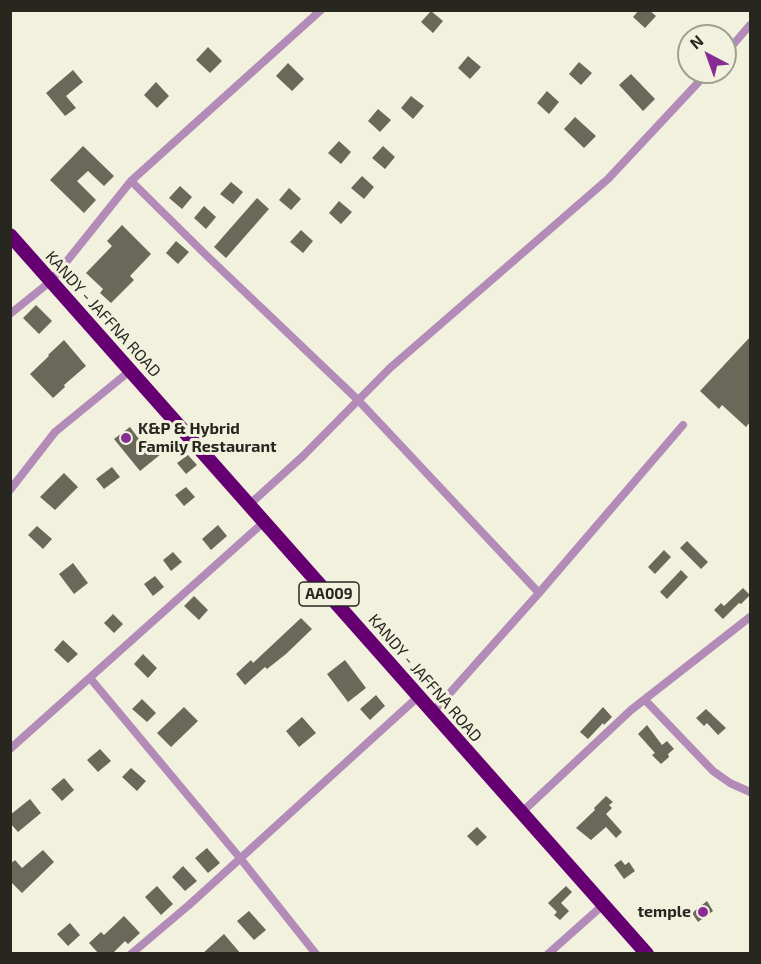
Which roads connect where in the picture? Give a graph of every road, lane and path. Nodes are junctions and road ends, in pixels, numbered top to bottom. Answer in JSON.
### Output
{"nodes":[{"id":1,"x":321,"y":10,"type":"edge"},
{"id":2,"x":750,"y":25,"type":"edge"},
{"id":3,"x":737,"y":40,"type":"edge"},
{"id":4,"x":697,"y":84,"type":"edge"},
{"id":5,"x":131,"y":181,"type":"junction"},
{"id":6,"x":10,"y":235,"type":"edge"},
{"id":7,"x":51,"y":281,"type":"junction"},
{"id":8,"x":10,"y":314,"type":"edge"},
{"id":9,"x":131,"y":370,"type":"junction"},
{"id":10,"x":358,"y":400,"type":"junction"},
{"id":11,"x":683,"y":425,"type":"dead end"},
{"id":12,"x":10,"y":490,"type":"edge"},
{"id":13,"x":250,"y":504,"type":"junction"},
{"id":14,"x":265,"y":521,"type":"junction"},
{"id":15,"x":539,"y":593,"type":"junction"},
{"id":16,"x":750,"y":617,"type":"edge"},
{"id":17,"x":90,"y":678,"type":"junction"},
{"id":18,"x":419,"y":696,"type":"junction"},
{"id":19,"x":645,"y":700,"type":"junction"},
{"id":20,"x":433,"y":712,"type":"junction"},
{"id":21,"x":10,"y":749,"type":"edge"},
{"id":22,"x":750,"y":792,"type":"edge"},
{"id":23,"x":521,"y":813,"type":"junction"},
{"id":24,"x":240,"y":858,"type":"junction"},
{"id":25,"x":603,"y":905,"type":"junction"},
{"id":26,"x":131,"y":954,"type":"edge"},
{"id":27,"x":316,"y":954,"type":"edge"},
{"id":28,"x":548,"y":954,"type":"edge"},
{"id":29,"x":647,"y":954,"type":"edge"}],
"edges":[{"from":1,"to":5,"type":"street"},
{"from":2,"to":3,"type":"street"},
{"from":4,"to":10,"type":"street"},
{"from":5,"to":7,"type":"street"},
{"from":5,"to":10,"type":"street"},
{"from":6,"to":7,"type":"highway","name":"KANDY - JAFFNA ROAD","number":"AA009"},
{"from":7,"to":8,"type":"street"},
{"from":7,"to":9,"type":"highway","name":"KANDY - JAFFNA ROAD","number":"AA009"},
{"from":9,"to":12,"type":"street"},
{"from":9,"to":13,"type":"highway","name":"KANDY - JAFFNA ROAD","number":"AA009"},
{"from":10,"to":13,"type":"street"},
{"from":10,"to":15,"type":"street"},
{"from":11,"to":15,"type":"street"},
{"from":13,"to":14,"type":"highway","name":"KANDY - JAFFNA ROAD","number":"AA009"},
{"from":14,"to":17,"type":"street"},
{"from":14,"to":18,"type":"highway","name":"KANDY - JAFFNA ROAD","number":"AA009"},
{"from":15,"to":20,"type":"street"},
{"from":16,"to":19,"type":"street"},
{"from":17,"to":21,"type":"street"},
{"from":17,"to":24,"type":"street"},
{"from":18,"to":20,"type":"highway","name":"KANDY - JAFFNA ROAD","number":"AA009"},
{"from":18,"to":24,"type":"street"},
{"from":19,"to":22,"type":"street"},
{"from":19,"to":23,"type":"street"},
{"from":20,"to":23,"type":"highway","name":"KANDY - JAFFNA ROAD","number":"AA009"},
{"from":23,"to":25,"type":"highway","name":"KANDY - JAFFNA ROAD","number":"AA009"},
{"from":24,"to":26,"type":"street"},
{"from":24,"to":27,"type":"street"},
{"from":25,"to":28,"type":"street"},
{"from":25,"to":29,"type":"highway","name":"KANDY - JAFFNA ROAD","number":"AA009"}]}
